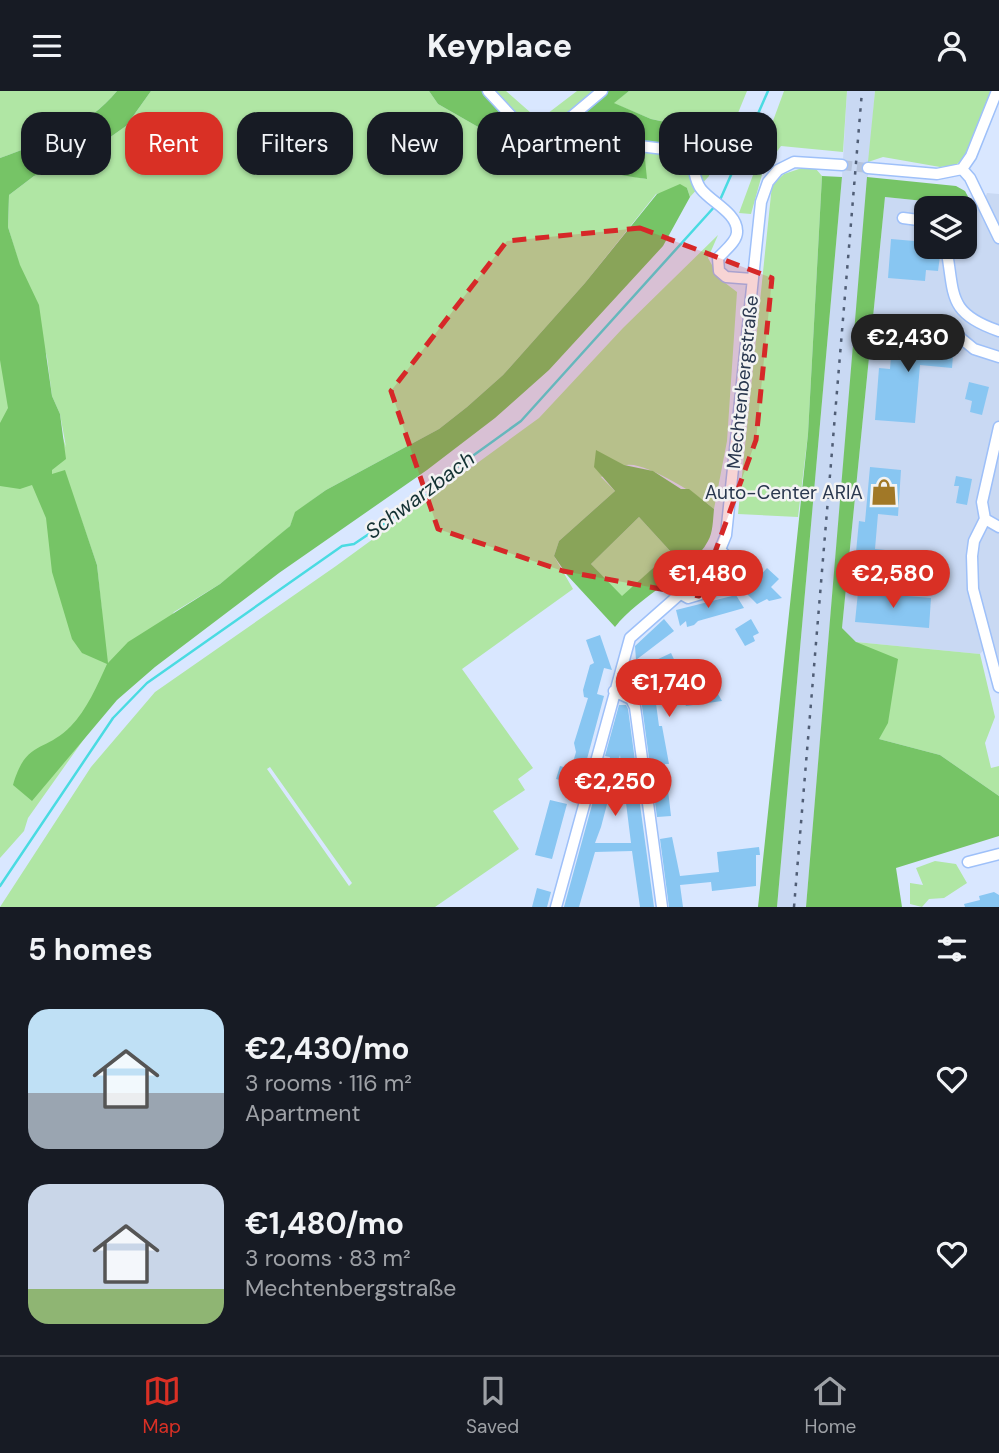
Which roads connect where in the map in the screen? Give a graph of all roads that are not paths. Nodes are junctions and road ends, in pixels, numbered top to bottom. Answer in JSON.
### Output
{"nodes":[{"id":1,"x":488,"y":91,"type":"edge"},
{"id":2,"x":602,"y":91,"type":"edge"},
{"id":3,"x":997,"y":91,"type":"edge"},
{"id":4,"x":508,"y":112,"type":"edge"},
{"id":5,"x":577,"y":112,"type":"edge"},
{"id":6,"x":645,"y":147,"type":"edge"},
{"id":7,"x":842,"y":166,"type":"tunnel mouth"},
{"id":8,"x":867,"y":168,"type":"tunnel mouth"},
{"id":9,"x":962,"y":169,"type":"junction"},
{"id":10,"x":903,"y":218,"type":"dead end"},
{"id":11,"x":914,"y":219,"type":"edge"},
{"id":12,"x":999,"y":238,"type":"edge"},
{"id":13,"x":947,"y":259,"type":"edge"},
{"id":14,"x":752,"y":279,"type":"junction"},
{"id":15,"x":930,"y":331,"type":"dead end"},
{"id":16,"x":999,"y":331,"type":"edge"},
{"id":17,"x":999,"y":357,"type":"edge"},
{"id":18,"x":999,"y":427,"type":"edge"},
{"id":19,"x":985,"y":519,"type":"junction"},
{"id":20,"x":999,"y":527,"type":"edge"},
{"id":21,"x":721,"y":551,"type":"junction"},
{"id":22,"x":679,"y":593,"type":"junction"},
{"id":23,"x":999,"y":687,"type":"edge"},
{"id":24,"x":614,"y":691,"type":"junction"},
{"id":25,"x":999,"y":854,"type":"edge"},
{"id":26,"x":968,"y":862,"type":"dead end"},
{"id":27,"x":556,"y":907,"type":"edge"},
{"id":28,"x":662,"y":907,"type":"edge"}],
"edges":[{"from":1,"to":4,"type":"street"},
{"from":2,"to":5,"type":"street"},
{"from":3,"to":9,"type":"street"},
{"from":6,"to":14,"type":"street"},
{"from":7,"to":14,"type":"street","name":"Mechtenbergstraße"},
{"from":8,"to":9,"type":"street"},
{"from":9,"to":12,"type":"street"},
{"from":10,"to":11,"type":"street"},
{"from":13,"to":16,"type":"street"},
{"from":14,"to":21,"type":"street","name":"Mechtenbergstraße"},
{"from":15,"to":17,"type":"street"},
{"from":18,"to":19,"type":"street"},
{"from":19,"to":20,"type":"street"},
{"from":19,"to":23,"type":"street"},
{"from":21,"to":22,"type":"street","name":"Mechtenbergstraße"},
{"from":21,"to":22,"type":"street"},
{"from":22,"to":24,"type":"street","name":"Mechtenbergstraße"},
{"from":24,"to":27,"type":"street","name":"Mechtenbergstraße"},
{"from":24,"to":28,"type":"street"},
{"from":25,"to":26,"type":"street"}]}
